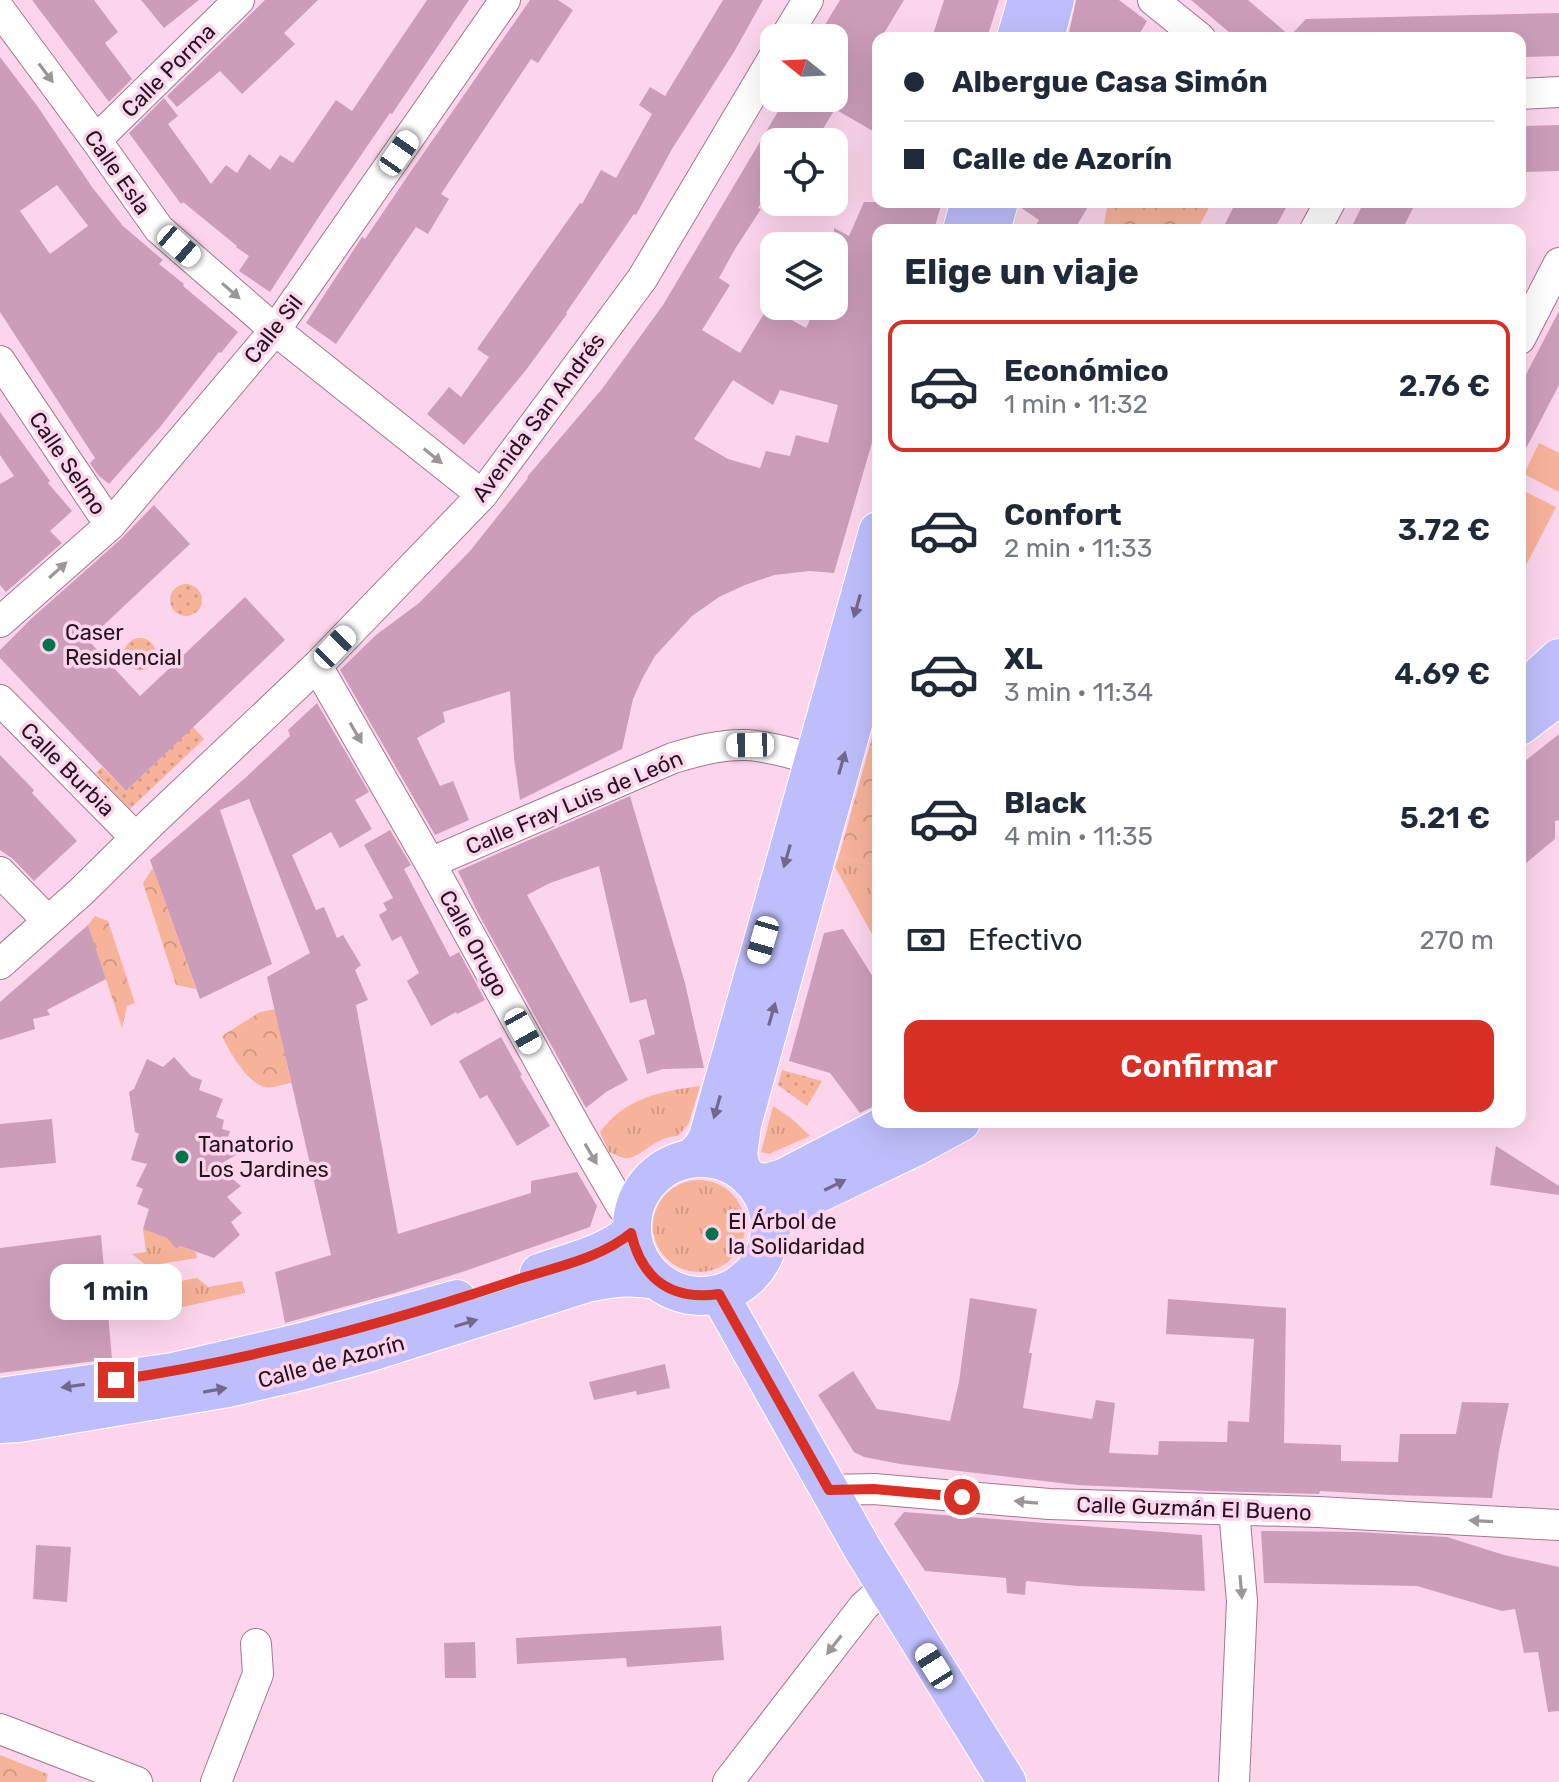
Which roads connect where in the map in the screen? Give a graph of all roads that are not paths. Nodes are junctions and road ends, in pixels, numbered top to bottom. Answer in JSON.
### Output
{"nodes":[{"id":1,"x":239,"y":0,"type":"edge"},
{"id":2,"x":505,"y":0,"type":"edge"},
{"id":3,"x":808,"y":0,"type":"edge"},
{"id":4,"x":1027,"y":0,"type":"edge"},
{"id":5,"x":1055,"y":0,"type":"edge"},
{"id":6,"x":1153,"y":0,"type":"edge"},
{"id":7,"x":0,"y":10,"type":"edge"},
{"id":8,"x":793,"y":24,"type":"edge"},
{"id":9,"x":1018,"y":32,"type":"edge"},
{"id":10,"x":1047,"y":32,"type":"edge"},
{"id":11,"x":1193,"y":32,"type":"edge"},
{"id":12,"x":760,"y":81,"type":"edge"},
{"id":13,"x":1559,"y":92,"type":"edge"},
{"id":14,"x":1526,"y":94,"type":"edge"},
{"id":15,"x":96,"y":140,"type":"junction"},
{"id":16,"x":1559,"y":263,"type":"edge"},
{"id":17,"x":1526,"y":327,"type":"edge"},
{"id":18,"x":275,"y":330,"type":"junction"},
{"id":19,"x":0,"y":361,"type":"edge"},
{"id":20,"x":482,"y":495,"type":"junction"},
{"id":21,"x":110,"y":525,"type":"junction"},
{"id":22,"x":872,"y":552,"type":"edge"},
{"id":23,"x":0,"y":622,"type":"edge"},
{"id":24,"x":872,"y":656,"type":"edge"},
{"id":25,"x":1559,"y":658,"type":"edge"},
{"id":26,"x":317,"y":666,"type":"junction"},
{"id":27,"x":1526,"y":688,"type":"edge"},
{"id":28,"x":1559,"y":696,"type":"edge"},
{"id":29,"x":0,"y":700,"type":"edge"},
{"id":30,"x":1526,"y":721,"type":"edge"},
{"id":31,"x":814,"y":759,"type":"junction"},
{"id":32,"x":136,"y":838,"type":"junction"},
{"id":33,"x":430,"y":863,"type":"junction"},
{"id":34,"x":0,"y":872,"type":"edge"},
{"id":35,"x":48,"y":921,"type":"junction"},
{"id":36,"x":0,"y":964,"type":"edge"},
{"id":37,"x":879,"y":1128,"type":"edge"},
{"id":38,"x":950,"y":1128,"type":"edge"},
{"id":39,"x":692,"y":1158,"type":"junction"},
{"id":40,"x":748,"y":1177,"type":"junction"},
{"id":41,"x":632,"y":1226,"type":"junction"},
{"id":42,"x":770,"y":1227,"type":"junction"},
{"id":43,"x":656,"y":1280,"type":"junction"},
{"id":44,"x":719,"y":1294,"type":"junction"},
{"id":45,"x":0,"y":1397,"type":"edge"},
{"id":46,"x":0,"y":1424,"type":"edge"},
{"id":47,"x":829,"y":1490,"type":"junction"},
{"id":48,"x":1234,"y":1510,"type":"junction"},
{"id":49,"x":1559,"y":1525,"type":"edge"},
{"id":50,"x":886,"y":1587,"type":"junction"},
{"id":51,"x":256,"y":1644,"type":"dead end"},
{"id":52,"x":0,"y":1729,"type":"edge"},
{"id":53,"x":137,"y":1782,"type":"edge"},
{"id":54,"x":216,"y":1782,"type":"edge"},
{"id":55,"x":728,"y":1782,"type":"edge"},
{"id":56,"x":1007,"y":1782,"type":"edge"},
{"id":57,"x":1234,"y":1782,"type":"edge"}],
"edges":[{"from":1,"to":15,"type":"street","name":"Calle Porma"},
{"from":2,"to":18,"type":"street","name":"Calle Sil"},
{"from":3,"to":8,"type":"street"},
{"from":4,"to":9,"type":"main road"},
{"from":5,"to":10,"type":"main road"},
{"from":6,"to":11,"type":"street"},
{"from":7,"to":15,"type":"street","name":"Calle Esla","one_way":true},
{"from":12,"to":20,"type":"street","name":"Avenida San Andrés"},
{"from":13,"to":14,"type":"street"},
{"from":15,"to":18,"type":"street","name":"Calle Esla","one_way":true},
{"from":16,"to":17,"type":"street"},
{"from":18,"to":20,"type":"street","name":"Calle Esla","one_way":true},
{"from":18,"to":21,"type":"street","name":"Calle Sil"},
{"from":19,"to":21,"type":"street","name":"Calle Selmo"},
{"from":20,"to":26,"type":"street","name":"Avenida San Andrés"},
{"from":23,"to":21,"type":"street","name":"Calle Sil","one_way":true},
{"from":22,"to":31,"type":"main road","one_way":true},
{"from":40,"to":24,"type":"main road","one_way":true},
{"from":25,"to":27,"type":"main road"},
{"from":26,"to":32,"type":"street","name":"Avenida San Andrés"},
{"from":26,"to":33,"type":"street","name":"Calle Orugo","one_way":true},
{"from":28,"to":30,"type":"main road"},
{"from":29,"to":32,"type":"street","name":"Calle Burbia"},
{"from":31,"to":33,"type":"street","name":"Calle Fray Luis de León"},
{"from":31,"to":39,"type":"main road","one_way":true},
{"from":32,"to":35,"type":"street","name":"Avenida San Andrés"},
{"from":33,"to":41,"type":"street","name":"Calle Orugo","one_way":true},
{"from":34,"to":35,"type":"street"},
{"from":35,"to":36,"type":"street","name":"Avenida San Andrés"},
{"from":37,"to":40,"type":"main road"},
{"from":42,"to":38,"type":"main road","one_way":true},
{"from":39,"to":40,"type":"main road"},
{"from":39,"to":41,"type":"main road"},
{"from":40,"to":42,"type":"main road"},
{"from":41,"to":43,"type":"main road"},
{"from":41,"to":45,"type":"main road","name":"Calle de Azorín","one_way":true},
{"from":42,"to":44,"type":"main road"},
{"from":43,"to":44,"type":"main road"},
{"from":46,"to":43,"type":"main road","name":"Calle de Azorín","one_way":true},
{"from":44,"to":47,"type":"main road"},
{"from":48,"to":47,"type":"street","name":"Calle Guzmán El Bueno","one_way":true},
{"from":47,"to":50,"type":"main road"},
{"from":49,"to":48,"type":"street","name":"Calle Guzmán El Bueno","one_way":true},
{"from":48,"to":57,"type":"street","one_way":true},
{"from":50,"to":55,"type":"street","one_way":true},
{"from":50,"to":56,"type":"main road"},
{"from":51,"to":54,"type":"street"},
{"from":52,"to":53,"type":"street"}]}
